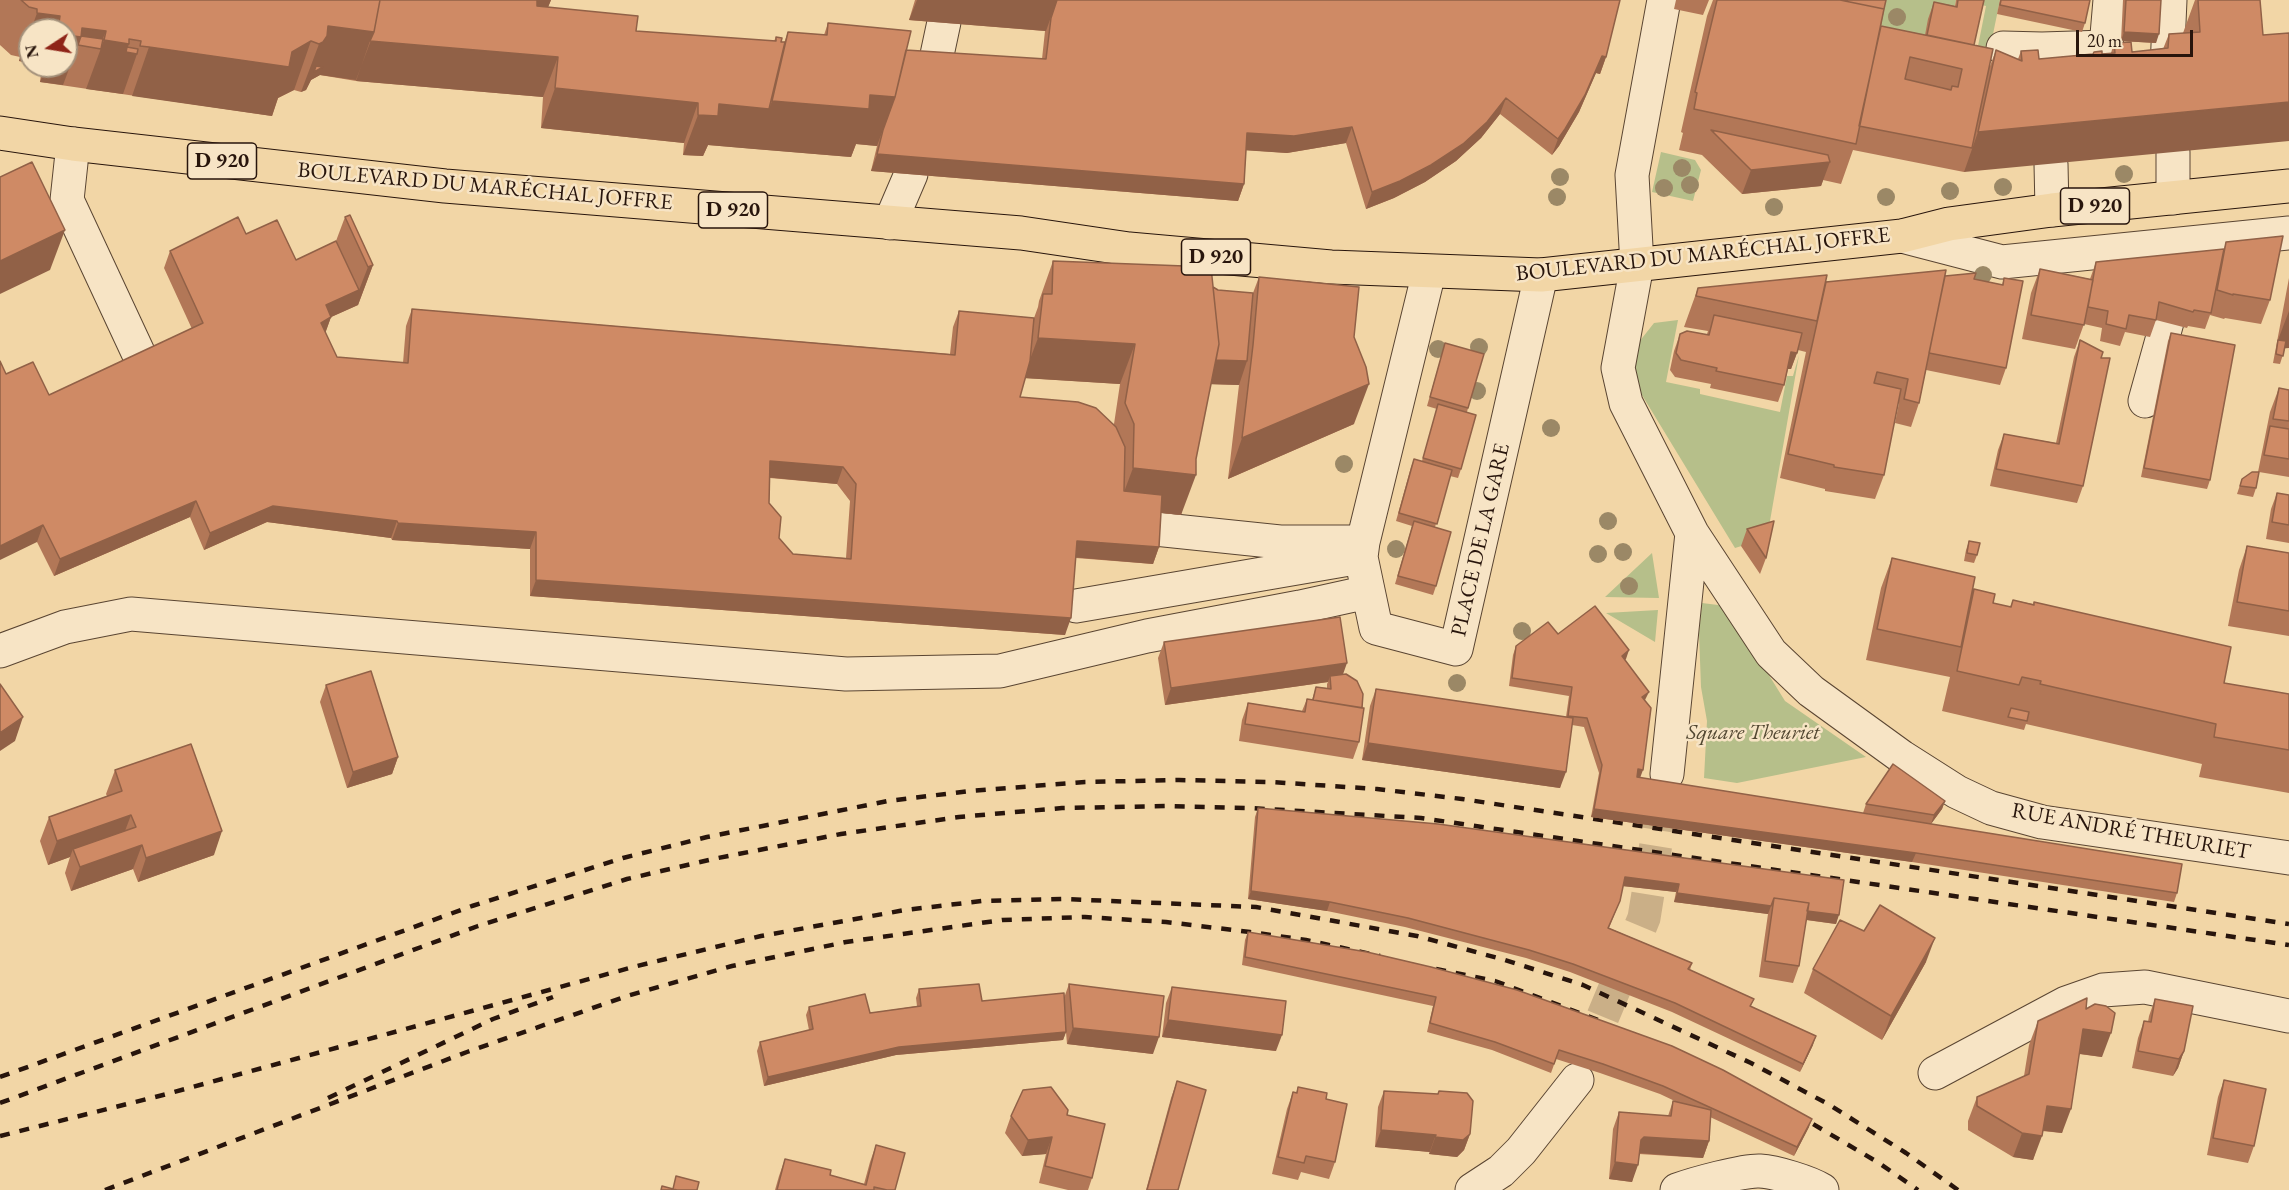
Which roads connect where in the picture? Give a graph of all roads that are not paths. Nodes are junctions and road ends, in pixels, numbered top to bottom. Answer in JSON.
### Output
{"nodes":[{"id":1,"x":1664,"y":0,"type":"edge"},
{"id":2,"x":2110,"y":0,"type":"edge"},
{"id":3,"x":2170,"y":0,"type":"edge"},
{"id":4,"x":944,"y":22,"type":"dead end"},
{"id":5,"x":2003,"y":48,"type":"dead end"},
{"id":6,"x":2042,"y":49,"type":"junction"},
{"id":7,"x":934,"y":69,"type":"edge"},
{"id":8,"x":2167,"y":69,"type":"edge"},
{"id":9,"x":2045,"y":98,"type":"edge"},
{"id":10,"x":0,"y":133,"type":"edge"},
{"id":11,"x":73,"y":144,"type":"junction"},
{"id":12,"x":2173,"y":152,"type":"edge"},
{"id":13,"x":2051,"y":164,"type":"edge"},
{"id":14,"x":911,"y":174,"type":"edge"},
{"id":15,"x":2289,"y":186,"type":"edge"},
{"id":16,"x":2179,"y":198,"type":"junction"},
{"id":17,"x":2052,"y":210,"type":"junction"},
{"id":18,"x":890,"y":223,"type":"junction"},
{"id":19,"x":2289,"y":233,"type":"edge"},
{"id":20,"x":1902,"y":236,"type":"junction"},
{"id":21,"x":2184,"y":256,"type":"junction"},
{"id":22,"x":1636,"y":265,"type":"junction"},
{"id":23,"x":1429,"y":272,"type":"junction"},
{"id":24,"x":1541,"y":275,"type":"junction"},
{"id":25,"x":2167,"y":322,"type":"edge"},
{"id":26,"x":142,"y":361,"type":"edge"},
{"id":27,"x":2145,"y":401,"type":"dead end"},
{"id":28,"x":1155,"y":529,"type":"edge"},
{"id":29,"x":1692,"y":533,"type":"junction"},
{"id":30,"x":1362,"y":549,"type":"junction"},
{"id":31,"x":1368,"y":592,"type":"junction"},
{"id":32,"x":1076,"y":606,"type":"edge"},
{"id":33,"x":0,"y":651,"type":"edge"},
{"id":34,"x":1667,"y":774,"type":"tunnel mouth"},
{"id":35,"x":2289,"y":858,"type":"edge"},
{"id":36,"x":2289,"y":1016,"type":"edge"},
{"id":37,"x":1935,"y":1073,"type":"dead end"},
{"id":38,"x":1577,"y":1080,"type":"tunnel mouth"},
{"id":39,"x":1758,"y":1180,"type":"edge"},
{"id":40,"x":1472,"y":1190,"type":"edge"},
{"id":41,"x":1677,"y":1190,"type":"edge"},
{"id":42,"x":1822,"y":1190,"type":"edge"}],
"edges":[{"from":1,"to":22,"type":"street"},
{"from":2,"to":6,"type":"street"},
{"from":3,"to":8,"type":"street"},
{"from":4,"to":7,"type":"street"},
{"from":5,"to":6,"type":"street"},
{"from":6,"to":9,"type":"street"},
{"from":10,"to":11,"type":"main road","name":"BOULEVARD DU MARÉCHAL JOFFRE","number":"D 920"},
{"from":11,"to":18,"type":"main road","name":"BOULEVARD DU MARÉCHAL JOFFRE","number":"D 920"},
{"from":11,"to":26,"type":"street"},
{"from":12,"to":16,"type":"street"},
{"from":13,"to":17,"type":"street"},
{"from":14,"to":18,"type":"street"},
{"from":15,"to":16,"type":"main road","name":"BOULEVARD DU MARÉCHAL JOFFRE","number":"D 920"},
{"from":16,"to":17,"type":"main road","name":"BOULEVARD DU MARÉCHAL JOFFRE","number":"D 920"},
{"from":16,"to":21,"type":"street"},
{"from":17,"to":20,"type":"main road","name":"BOULEVARD DU MARÉCHAL JOFFRE","number":"D 920"},
{"from":18,"to":23,"type":"main road","name":"BOULEVARD DU MARÉCHAL JOFFRE","number":"D 920"},
{"from":19,"to":21,"type":"street","name":"BOULEVARD DU MARÉCHAL JOFFRE"},
{"from":20,"to":21,"type":"street","name":"BOULEVARD DU MARÉCHAL JOFFRE"},
{"from":20,"to":22,"type":"main road","name":"BOULEVARD DU MARÉCHAL JOFFRE","number":"D 920"},
{"from":22,"to":24,"type":"main road","name":"BOULEVARD DU MARÉCHAL JOFFRE","number":"D 920"},
{"from":22,"to":29,"type":"street"},
{"from":23,"to":24,"type":"main road","name":"BOULEVARD DU MARÉCHAL JOFFRE","number":"D 920"},
{"from":23,"to":30,"type":"street","name":"PLACE DE LA GARE"},
{"from":24,"to":31,"type":"street","name":"PLACE DE LA GARE"},
{"from":25,"to":27,"type":"street"},
{"from":28,"to":30,"type":"street"},
{"from":29,"to":34,"type":"street"},
{"from":29,"to":35,"type":"street","name":"RUE ANDRÉ THEURIET"},
{"from":30,"to":31,"type":"street","name":"PLACE DE LA GARE"},
{"from":30,"to":32,"type":"street"},
{"from":31,"to":33,"type":"street"},
{"from":36,"to":37,"type":"street"},
{"from":38,"to":40,"type":"street"},
{"from":39,"to":41,"type":"street"},
{"from":39,"to":42,"type":"street"}]}
